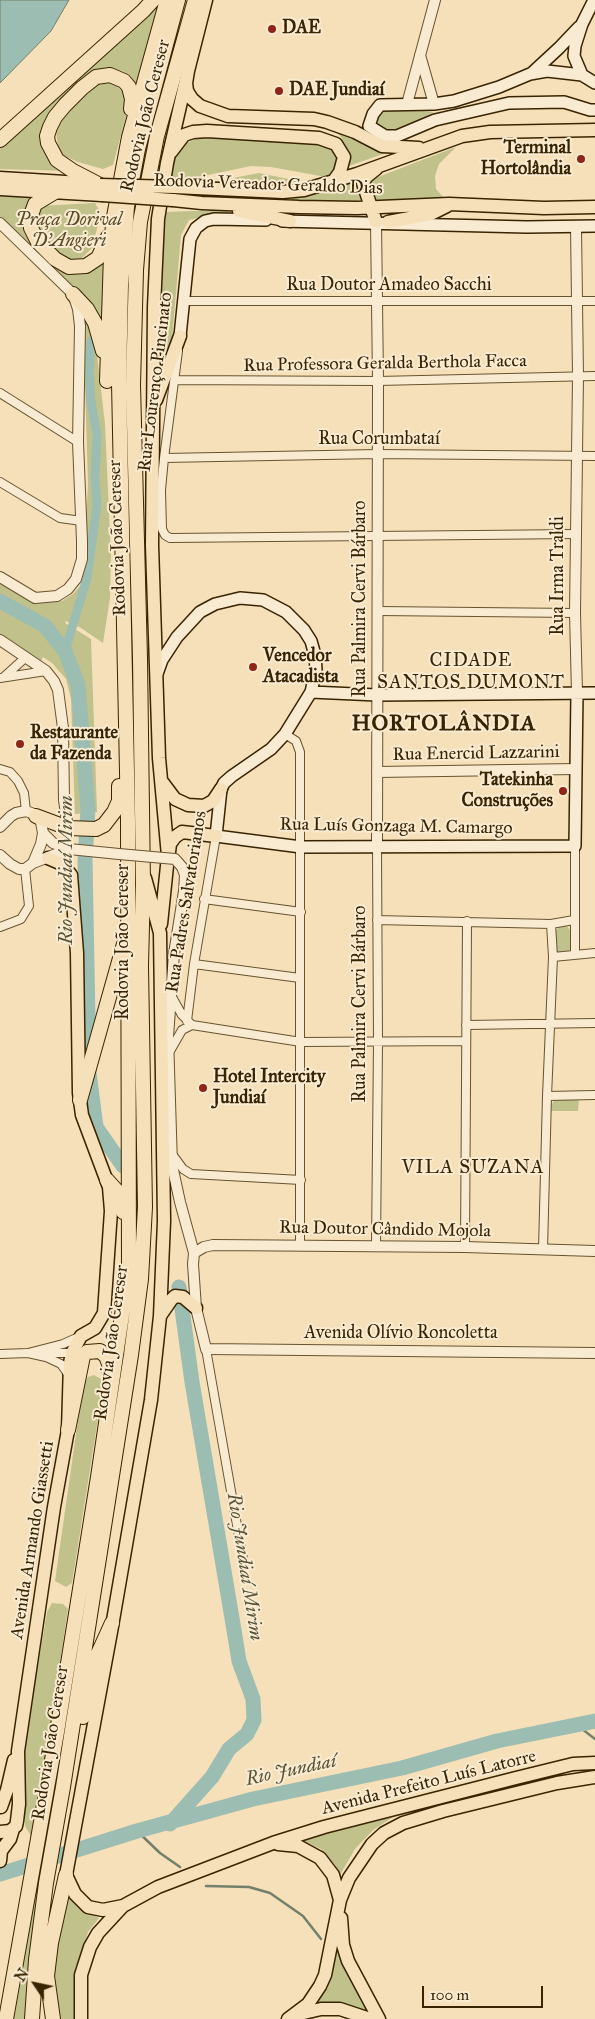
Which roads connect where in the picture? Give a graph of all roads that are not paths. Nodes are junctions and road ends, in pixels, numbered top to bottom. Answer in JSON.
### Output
{"nodes":[{"id":1,"x":153,"y":0,"type":"edge"},
{"id":2,"x":167,"y":0,"type":"edge"},
{"id":3,"x":178,"y":0,"type":"edge"},
{"id":4,"x":195,"y":0,"type":"edge"},
{"id":5,"x":206,"y":0,"type":"edge"},
{"id":6,"x":436,"y":0,"type":"edge"},
{"id":7,"x":594,"y":0,"type":"edge"},
{"id":8,"x":582,"y":24,"type":"junction"},
{"id":9,"x":419,"y":54,"type":"junction"},
{"id":10,"x":188,"y":71,"type":"junction"},
{"id":11,"x":530,"y":74,"type":"junction"},
{"id":12,"x":582,"y":75,"type":"junction"},
{"id":13,"x":595,"y":83,"type":"edge"},
{"id":14,"x":407,"y":104,"type":"junction"},
{"id":15,"x":434,"y":104,"type":"junction"},
{"id":16,"x":595,"y":110,"type":"edge"},
{"id":17,"x":595,"y":130,"type":"edge"},
{"id":18,"x":128,"y":136,"type":"junction"},
{"id":19,"x":0,"y":140,"type":"edge"},
{"id":20,"x":426,"y":148,"type":"junction"},
{"id":21,"x":167,"y":163,"type":"junction"},
{"id":22,"x":382,"y":165,"type":"junction"},
{"id":23,"x":0,"y":178,"type":"edge"},
{"id":24,"x":333,"y":182,"type":"junction"},
{"id":25,"x":0,"y":189,"type":"edge"},
{"id":26,"x":101,"y":190,"type":"junction"},
{"id":27,"x":55,"y":192,"type":"junction"},
{"id":28,"x":174,"y":193,"type":"junction"},
{"id":29,"x":202,"y":203,"type":"junction"},
{"id":30,"x":449,"y":204,"type":"junction"},
{"id":31,"x":371,"y":207,"type":"junction"},
{"id":32,"x":595,"y":207,"type":"edge"},
{"id":33,"x":290,"y":221,"type":"junction"},
{"id":34,"x":113,"y":222,"type":"junction"},
{"id":35,"x":382,"y":222,"type":"junction"},
{"id":36,"x":0,"y":223,"type":"edge"},
{"id":37,"x":595,"y":226,"type":"edge"},
{"id":38,"x":576,"y":227,"type":"junction"},
{"id":39,"x":73,"y":294,"type":"junction"},
{"id":40,"x":184,"y":301,"type":"junction"},
{"id":41,"x":378,"y":301,"type":"junction"},
{"id":42,"x":576,"y":301,"type":"junction"},
{"id":43,"x":595,"y":301,"type":"edge"},
{"id":44,"x":180,"y":336,"type":"junction"},
{"id":45,"x":578,"y":376,"type":"junction"},
{"id":46,"x":595,"y":376,"type":"edge"},
{"id":47,"x":175,"y":380,"type":"junction"},
{"id":48,"x":107,"y":381,"type":"junction"},
{"id":49,"x":378,"y":381,"type":"junction"},
{"id":50,"x":0,"y":393,"type":"edge"},
{"id":51,"x":153,"y":407,"type":"junction"},
{"id":52,"x":78,"y":442,"type":"junction"},
{"id":53,"x":119,"y":451,"type":"junction"},
{"id":54,"x":378,"y":454,"type":"junction"},
{"id":55,"x":576,"y":456,"type":"junction"},
{"id":56,"x":595,"y":456,"type":"edge"},
{"id":57,"x":164,"y":458,"type":"junction"},
{"id":58,"x":0,"y":482,"type":"edge"},
{"id":59,"x":82,"y":521,"type":"junction"},
{"id":60,"x":577,"y":534,"type":"junction"},
{"id":61,"x":377,"y":535,"type":"junction"},
{"id":62,"x":0,"y":577,"type":"edge"},
{"id":63,"x":378,"y":611,"type":"junction"},
{"id":64,"x":575,"y":614,"type":"junction"},
{"id":65,"x":0,"y":640,"type":"edge"},
{"id":66,"x":26,"y":657,"type":"junction"},
{"id":67,"x":46,"y":671,"type":"junction"},
{"id":68,"x":2,"y":677,"type":"edge"},
{"id":69,"x":156,"y":677,"type":"junction"},
{"id":70,"x":125,"y":680,"type":"junction"},
{"id":71,"x":311,"y":692,"type":"junction"},
{"id":72,"x":577,"y":693,"type":"junction"},
{"id":73,"x":595,"y":693,"type":"edge"},
{"id":74,"x":377,"y":695,"type":"junction"},
{"id":75,"x":285,"y":734,"type":"junction"},
{"id":76,"x":0,"y":769,"type":"edge"},
{"id":77,"x":576,"y":769,"type":"junction"},
{"id":78,"x":377,"y":772,"type":"junction"},
{"id":79,"x":161,"y":779,"type":"junction"},
{"id":80,"x":221,"y":789,"type":"junction"},
{"id":81,"x":64,"y":800,"type":"junction"},
{"id":82,"x":31,"y":814,"type":"junction"},
{"id":83,"x":52,"y":822,"type":"junction"},
{"id":84,"x":0,"y":828,"type":"edge"},
{"id":85,"x":71,"y":829,"type":"junction"},
{"id":86,"x":43,"y":833,"type":"junction"},
{"id":87,"x":216,"y":836,"type":"junction"},
{"id":88,"x":301,"y":846,"type":"junction"},
{"id":89,"x":377,"y":846,"type":"junction"},
{"id":90,"x":575,"y":846,"type":"junction"},
{"id":91,"x":72,"y":849,"type":"junction"},
{"id":92,"x":0,"y":855,"type":"edge"},
{"id":93,"x":168,"y":856,"type":"junction"},
{"id":94,"x":48,"y":858,"type":"junction"},
{"id":95,"x":142,"y":864,"type":"junction"},
{"id":96,"x":29,"y":866,"type":"junction"},
{"id":97,"x":204,"y":899,"type":"junction"},
{"id":98,"x":301,"y":912,"type":"junction"},
{"id":99,"x":377,"y":920,"type":"junction"},
{"id":100,"x":574,"y":920,"type":"junction"},
{"id":101,"x":467,"y":921,"type":"junction"},
{"id":102,"x":551,"y":924,"type":"junction"},
{"id":103,"x":0,"y":927,"type":"edge"},
{"id":104,"x":128,"y":928,"type":"junction"},
{"id":105,"x":160,"y":933,"type":"junction"},
{"id":106,"x":595,"y":953,"type":"edge"},
{"id":107,"x":575,"y":954,"type":"junction"},
{"id":108,"x":553,"y":957,"type":"junction"},
{"id":109,"x":194,"y":964,"type":"junction"},
{"id":110,"x":300,"y":978,"type":"junction"},
{"id":111,"x":172,"y":995,"type":"junction"},
{"id":112,"x":189,"y":1023,"type":"junction"},
{"id":113,"x":595,"y":1023,"type":"edge"},
{"id":114,"x":550,"y":1024,"type":"junction"},
{"id":115,"x":466,"y":1025,"type":"junction"},
{"id":116,"x":466,"y":1041,"type":"junction"},
{"id":117,"x":301,"y":1042,"type":"junction"},
{"id":118,"x":378,"y":1043,"type":"junction"},
{"id":119,"x":169,"y":1052,"type":"junction"},
{"id":120,"x":81,"y":1094,"type":"junction"},
{"id":121,"x":595,"y":1095,"type":"edge"},
{"id":122,"x":547,"y":1096,"type":"junction"},
{"id":123,"x":172,"y":1154,"type":"junction"},
{"id":124,"x":107,"y":1180,"type":"junction"},
{"id":125,"x":301,"y":1180,"type":"junction"},
{"id":126,"x":300,"y":1245,"type":"junction"},
{"id":127,"x":376,"y":1246,"type":"junction"},
{"id":128,"x":465,"y":1247,"type":"junction"},
{"id":129,"x":543,"y":1248,"type":"junction"},
{"id":130,"x":593,"y":1249,"type":"edge"},
{"id":131,"x":194,"y":1259,"type":"junction"},
{"id":132,"x":129,"y":1268,"type":"junction"},
{"id":133,"x":192,"y":1304,"type":"junction"},
{"id":134,"x":163,"y":1312,"type":"junction"},
{"id":135,"x":81,"y":1336,"type":"junction"},
{"id":136,"x":206,"y":1349,"type":"junction"},
{"id":137,"x":28,"y":1353,"type":"junction"},
{"id":138,"x":595,"y":1353,"type":"edge"},
{"id":139,"x":0,"y":1354,"type":"edge"},
{"id":140,"x":77,"y":1354,"type":"junction"},
{"id":141,"x":70,"y":1377,"type":"junction"},
{"id":142,"x":108,"y":1409,"type":"junction"},
{"id":143,"x":68,"y":1430,"type":"junction"},
{"id":144,"x":244,"y":1565,"type":"dead end"},
{"id":145,"x":112,"y":1623,"type":"junction"},
{"id":146,"x":18,"y":1751,"type":"junction"},
{"id":147,"x":595,"y":1762,"type":"edge"},
{"id":148,"x":595,"y":1777,"type":"edge"},
{"id":149,"x":63,"y":1787,"type":"junction"},
{"id":150,"x":0,"y":1808,"type":"edge"},
{"id":151,"x":17,"y":1817,"type":"junction"},
{"id":152,"x":13,"y":1829,"type":"junction"},
{"id":153,"x":0,"y":1832,"type":"edge"},
{"id":154,"x":273,"y":1843,"type":"junction"},
{"id":155,"x":1,"y":1854,"type":"edge"},
{"id":156,"x":66,"y":1875,"type":"junction"},
{"id":157,"x":340,"y":1903,"type":"junction"},
{"id":158,"x":123,"y":1906,"type":"junction"},
{"id":159,"x":82,"y":2016,"type":"edge"},
{"id":160,"x":291,"y":2018,"type":"edge"},
{"id":161,"x":6,"y":2019,"type":"edge"},
{"id":162,"x":32,"y":2019,"type":"edge"},
{"id":163,"x":53,"y":2019,"type":"edge"},
{"id":164,"x":370,"y":2019,"type":"edge"},
{"id":165,"x":379,"y":2019,"type":"edge"}],
"edges":[{"from":1,"to":19,"type":"highway"},
{"from":2,"to":18,"type":"highway"},
{"from":3,"to":53,"type":"highway","name":"Rodovia João Cereser"},
{"from":4,"to":95,"type":"highway","name":"Rodovia João Cereser"},
{"from":5,"to":10,"type":"main road"},
{"from":6,"to":9,"type":"street"},
{"from":7,"to":8,"type":"main road"},
{"from":8,"to":11,"type":"main road"},
{"from":8,"to":12,"type":"main road"},
{"from":9,"to":14,"type":"street"},
{"from":9,"to":15,"type":"street"},
{"from":10,"to":20,"type":"main road"},
{"from":10,"to":21,"type":"main road"},
{"from":11,"to":12,"type":"main road"},
{"from":11,"to":15,"type":"main road"},
{"from":12,"to":13,"type":"main road"},
{"from":14,"to":15,"type":"main road"},
{"from":14,"to":16,"type":"main road"},
{"from":17,"to":20,"type":"main road","name":"Rodovia Vereador Geraldo Dias"},
{"from":18,"to":26,"type":"highway"},
{"from":18,"to":34,"type":"highway"},
{"from":20,"to":22,"type":"main road","name":"Rodovia Vereador Geraldo Dias"},
{"from":21,"to":24,"type":"main road"},
{"from":21,"to":51,"type":"main road"},
{"from":22,"to":24,"type":"main road","name":"Rodovia Vereador Geraldo Dias"},
{"from":22,"to":31,"type":"main road"},
{"from":23,"to":26,"type":"main road","name":"Rodovia Vereador Geraldo Dias"},
{"from":24,"to":28,"type":"main road","name":"Rodovia Vereador Geraldo Dias"},
{"from":25,"to":27,"type":"main road","name":"Rodovia Vereador Geraldo Dias"},
{"from":26,"to":27,"type":"main road","name":"Rodovia Vereador Geraldo Dias"},
{"from":26,"to":28,"type":"main road","name":"Rodovia Vereador Geraldo Dias","bridge":true},
{"from":27,"to":34,"type":"highway"},
{"from":28,"to":29,"type":"main road","name":"Rodovia Vereador Geraldo Dias"},
{"from":29,"to":31,"type":"main road","name":"Rodovia Vereador Geraldo Dias"},
{"from":29,"to":33,"type":"main road"},
{"from":30,"to":31,"type":"main road","name":"Rodovia Vereador Geraldo Dias"},
{"from":30,"to":32,"type":"main road","name":"Rodovia Vereador Geraldo Dias"},
{"from":30,"to":35,"type":"main road"},
{"from":31,"to":35,"type":"main road"},
{"from":33,"to":35,"type":"main road"},
{"from":33,"to":40,"type":"main road","name":"Rua Lourenço Pincinato"},
{"from":34,"to":48,"type":"highway"},
{"from":35,"to":38,"type":"main road"},
{"from":35,"to":41,"type":"street","name":"Rua Palmira Cervi Bárbaro"},
{"from":36,"to":39,"type":"street"},
{"from":37,"to":38,"type":"main road"},
{"from":38,"to":42,"type":"street","name":"Rua Irma Traldi"},
{"from":39,"to":48,"type":"highway"},
{"from":39,"to":52,"type":"street"},
{"from":40,"to":41,"type":"street","name":"Rua Doutor Amadeo Sacchi"},
{"from":40,"to":44,"type":"main road","name":"Rua Lourenço Pincinato"},
{"from":41,"to":42,"type":"street","name":"Rua Doutor Amadeo Sacchi"},
{"from":41,"to":49,"type":"street","name":"Rua Palmira Cervi Bárbaro"},
{"from":42,"to":43,"type":"street","name":"Rua Doutor Amadeo Sacchi"},
{"from":42,"to":45,"type":"street","name":"Rua Irma Traldi"},
{"from":44,"to":47,"type":"street","name":"Rua Lourenço Pincinato"},
{"from":44,"to":51,"type":"main road"},
{"from":45,"to":46,"type":"street","name":"Rua Professora Geralda Berthola Facca"},
{"from":45,"to":49,"type":"street","name":"Rua Professora Geralda Berthola Facca"},
{"from":45,"to":55,"type":"street","name":"Rua Irma Traldi"},
{"from":47,"to":49,"type":"street","name":"Rua Professora Geralda Berthola Facca"},
{"from":47,"to":57,"type":"street","name":"Rua Lourenço Pincinato"},
{"from":48,"to":53,"type":"highway"},
{"from":49,"to":54,"type":"street","name":"Rua Palmira Cervi Bárbaro"},
{"from":50,"to":52,"type":"street"},
{"from":51,"to":69,"type":"main road"},
{"from":52,"to":59,"type":"street"},
{"from":53,"to":70,"type":"highway","name":"Rodovia João Cereser"},
{"from":54,"to":55,"type":"street","name":"Rua Corumbataí"},
{"from":54,"to":57,"type":"street","name":"Rua Corumbataí"},
{"from":54,"to":61,"type":"street","name":"Rua Palmira Cervi Bárbaro"},
{"from":55,"to":56,"type":"street","name":"Rua Corumbataí"},
{"from":55,"to":60,"type":"street","name":"Rua Irma Traldi"},
{"from":57,"to":61,"type":"street","name":"Rua Lourenço Pincinato"},
{"from":58,"to":59,"type":"street"},
{"from":59,"to":62,"type":"street"},
{"from":60,"to":61,"type":"street"},
{"from":60,"to":64,"type":"street","name":"Rua Irma Traldi"},
{"from":61,"to":63,"type":"street","name":"Rua Palmira Cervi Bárbaro"},
{"from":63,"to":64,"type":"street"},
{"from":63,"to":74,"type":"street","name":"Rua Palmira Cervi Bárbaro"},
{"from":64,"to":72,"type":"street","name":"Rua Irma Traldi"},
{"from":65,"to":66,"type":"street"},
{"from":66,"to":67,"type":"street"},
{"from":66,"to":68,"type":"street"},
{"from":67,"to":68,"type":"street"},
{"from":67,"to":81,"type":"street"},
{"from":69,"to":71,"type":"main road"},
{"from":69,"to":79,"type":"main road"},
{"from":70,"to":85,"type":"highway"},
{"from":70,"to":104,"type":"highway","name":"Rodovia João Cereser"},
{"from":71,"to":74,"type":"main road"},
{"from":71,"to":75,"type":"main road"},
{"from":72,"to":73,"type":"main road"},
{"from":72,"to":74,"type":"main road"},
{"from":72,"to":77,"type":"main road","name":"Rua Irma Traldi"},
{"from":74,"to":78,"type":"street","name":"Rua Palmira Cervi Bárbaro"},
{"from":75,"to":80,"type":"main road"},
{"from":75,"to":88,"type":"street"},
{"from":76,"to":82,"type":"street"},
{"from":77,"to":78,"type":"street","name":"Rua Enercid Lazzarini"},
{"from":77,"to":90,"type":"main road","name":"Rua Irma Traldi"},
{"from":78,"to":89,"type":"street","name":"Rua Palmira Cervi Bárbaro"},
{"from":79,"to":80,"type":"main road"},
{"from":79,"to":93,"type":"main road"},
{"from":80,"to":87,"type":"main road","name":"Rua Padres Salvatorianos"},
{"from":81,"to":83,"type":"street"},
{"from":81,"to":85,"type":"street"},
{"from":82,"to":83,"type":"highway"},
{"from":82,"to":84,"type":"street"},
{"from":82,"to":86,"type":"street"},
{"from":83,"to":85,"type":"highway"},
{"from":86,"to":91,"type":"street"},
{"from":86,"to":96,"type":"street"},
{"from":87,"to":88,"type":"main road","name":"Rua Luís Gonzaga M. Camargo"},
{"from":87,"to":93,"type":"main road"},
{"from":87,"to":97,"type":"street","name":"Rua Padres Salvatorianos"},
{"from":88,"to":89,"type":"main road","name":"Rua Luís Gonzaga M. Camargo"},
{"from":88,"to":98,"type":"street"},
{"from":89,"to":90,"type":"main road","name":"Rua Luís Gonzaga M. Camargo"},
{"from":89,"to":99,"type":"street","name":"Rua Palmira Cervi Bárbaro"},
{"from":90,"to":100,"type":"street","name":"Rua Irma Traldi"},
{"from":91,"to":94,"type":"street"},
{"from":91,"to":111,"type":"street","bridge":true},
{"from":92,"to":96,"type":"street"},
{"from":93,"to":105,"type":"main road"},
{"from":94,"to":96,"type":"street"},
{"from":94,"to":120,"type":"main road"},
{"from":95,"to":105,"type":"main road"},
{"from":95,"to":149,"type":"highway","name":"Rodovia João Cereser"},
{"from":96,"to":103,"type":"street"},
{"from":97,"to":98,"type":"street"},
{"from":97,"to":109,"type":"street","name":"Rua Padres Salvatorianos"},
{"from":98,"to":110,"type":"street"},
{"from":99,"to":101,"type":"street"},
{"from":99,"to":118,"type":"street","name":"Rua Palmira Cervi Bárbaro"},
{"from":100,"to":102,"type":"street"},
{"from":100,"to":107,"type":"street","name":"Rua Irma Traldi"},
{"from":101,"to":102,"type":"street"},
{"from":101,"to":115,"type":"street"},
{"from":102,"to":108,"type":"street"},
{"from":104,"to":120,"type":"highway"},
{"from":104,"to":132,"type":"highway","name":"Rodovia João Cereser"},
{"from":105,"to":134,"type":"main road"},
{"from":106,"to":107,"type":"street"},
{"from":107,"to":108,"type":"street"},
{"from":108,"to":114,"type":"street"},
{"from":109,"to":110,"type":"street"},
{"from":109,"to":112,"type":"street","name":"Rua Padres Salvatorianos"},
{"from":110,"to":117,"type":"street"},
{"from":111,"to":112,"type":"street"},
{"from":111,"to":119,"type":"street"},
{"from":112,"to":117,"type":"street"},
{"from":112,"to":119,"type":"street"},
{"from":113,"to":114,"type":"street"},
{"from":114,"to":115,"type":"street"},
{"from":114,"to":122,"type":"street"},
{"from":115,"to":116,"type":"street"},
{"from":116,"to":118,"type":"street"},
{"from":116,"to":128,"type":"street"},
{"from":117,"to":118,"type":"street"},
{"from":117,"to":125,"type":"street"},
{"from":118,"to":127,"type":"street","name":"Rua Palmira Cervi Bárbaro"},
{"from":119,"to":123,"type":"street"},
{"from":120,"to":124,"type":"main road"},
{"from":121,"to":122,"type":"street"},
{"from":122,"to":129,"type":"street"},
{"from":123,"to":125,"type":"street"},
{"from":123,"to":131,"type":"street"},
{"from":124,"to":132,"type":"highway"},
{"from":124,"to":135,"type":"main road"},
{"from":125,"to":126,"type":"street"},
{"from":126,"to":127,"type":"street","name":"Rua Doutor Cândido Mojola"},
{"from":126,"to":131,"type":"street","name":"Rua Doutor Cândido Mojola"},
{"from":127,"to":128,"type":"street","name":"Rua Doutor Cândido Mojola"},
{"from":128,"to":129,"type":"street","name":"Rua Doutor Cândido Mojola"},
{"from":129,"to":130,"type":"street","name":"Rua Doutor Cândido Mojola"},
{"from":131,"to":133,"type":"street"},
{"from":132,"to":142,"type":"highway","name":"Rodovia João Cereser"},
{"from":133,"to":134,"type":"main road"},
{"from":133,"to":136,"type":"street"},
{"from":134,"to":145,"type":"main road"},
{"from":135,"to":137,"type":"street"},
{"from":135,"to":140,"type":"main road","name":"Avenida Armando Giassetti"},
{"from":136,"to":138,"type":"street","name":"Avenida Olívio Roncoletta"},
{"from":136,"to":144,"type":"street"},
{"from":137,"to":139,"type":"street"},
{"from":137,"to":140,"type":"street"},
{"from":137,"to":141,"type":"street"},
{"from":140,"to":141,"type":"main road","name":"Avenida Armando Giassetti"},
{"from":140,"to":142,"type":"highway"},
{"from":140,"to":143,"type":"highway"},
{"from":141,"to":143,"type":"main road","name":"Avenida Armando Giassetti"},
{"from":142,"to":161,"type":"highway","name":"Rodovia João Cereser"},
{"from":143,"to":146,"type":"main road","name":"Avenida Armando Giassetti"},
{"from":145,"to":149,"type":"highway"},
{"from":145,"to":156,"type":"main road"},
{"from":146,"to":150,"type":"main road","name":"Avenida Armando Giassetti"},
{"from":146,"to":151,"type":"main road","name":"Avenida Armando Giassetti"},
{"from":147,"to":154,"type":"main road","name":"Avenida Prefeito Luís Latorre"},
{"from":148,"to":157,"type":"main road","name":"Avenida Prefeito Luís Latorre"},
{"from":149,"to":162,"type":"highway","name":"Rodovia João Cereser"},
{"from":150,"to":151,"type":"main road"},
{"from":151,"to":152,"type":"main road","name":"Avenida Armando Giassetti"},
{"from":152,"to":153,"type":"main road"},
{"from":152,"to":155,"type":"main road"},
{"from":154,"to":157,"type":"main road"},
{"from":154,"to":158,"type":"main road","name":"Avenida Prefeito Luís Latorre"},
{"from":156,"to":158,"type":"main road"},
{"from":156,"to":163,"type":"highway"},
{"from":157,"to":160,"type":"main road","name":"Avenida Prefeito Luís Latorre"},
{"from":157,"to":165,"type":"main road"},
{"from":158,"to":159,"type":"main road"},
{"from":160,"to":164,"type":"main road"}]}
